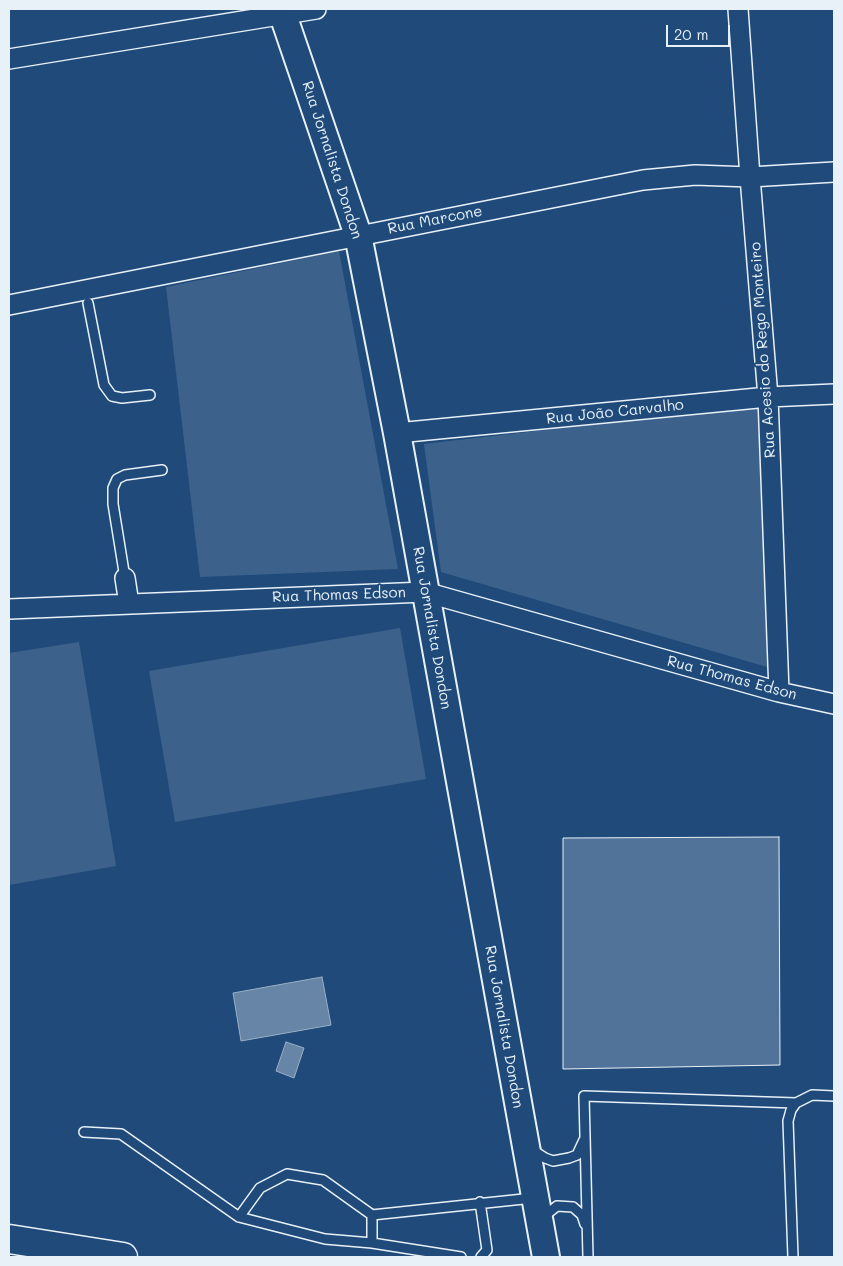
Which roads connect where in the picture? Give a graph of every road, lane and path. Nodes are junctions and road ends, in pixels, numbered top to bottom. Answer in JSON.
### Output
{"nodes":[{"id":1,"x":316,"y":9,"type":"edge"},
{"id":2,"x":738,"y":9,"type":"edge"},
{"id":3,"x":282,"y":11,"type":"edge"},
{"id":4,"x":9,"y":58,"type":"edge"},
{"id":5,"x":834,"y":172,"type":"edge"},
{"id":6,"x":750,"y":177,"type":"junction"},
{"id":7,"x":358,"y":235,"type":"junction"},
{"id":8,"x":86,"y":296,"type":"junction"},
{"id":9,"x":9,"y":305,"type":"edge"},
{"id":10,"x":834,"y":394,"type":"edge"},
{"id":11,"x":150,"y":395,"type":"dead end"},
{"id":12,"x":768,"y":397,"type":"junction"},
{"id":13,"x":397,"y":434,"type":"junction"},
{"id":14,"x":162,"y":470,"type":"dead end"},
{"id":15,"x":125,"y":578,"type":"joint"},
{"id":16,"x":425,"y":592,"type":"junction"},
{"id":17,"x":129,"y":604,"type":"junction"},
{"id":18,"x":9,"y":609,"type":"edge"},
{"id":19,"x":779,"y":692,"type":"junction"},
{"id":20,"x":834,"y":704,"type":"edge"},
{"id":21,"x":834,"y":1096,"type":"edge"},
{"id":22,"x":796,"y":1103,"type":"junction"},
{"id":23,"x":84,"y":1132,"type":"dead end"},
{"id":24,"x":585,"y":1137,"type":"junction"},
{"id":25,"x":526,"y":1146,"type":"junction"},
{"id":26,"x":480,"y":1202,"type":"junction"},
{"id":27,"x":537,"y":1209,"type":"junction"},
{"id":28,"x":372,"y":1215,"type":"junction"},
{"id":29,"x":239,"y":1217,"type":"junction"},
{"id":30,"x":588,"y":1231,"type":"junction"},
{"id":31,"x":9,"y":1239,"type":"edge"},
{"id":32,"x":372,"y":1243,"type":"junction"},
{"id":33,"x":123,"y":1257,"type":"edge"},
{"id":34,"x":461,"y":1257,"type":"edge"},
{"id":35,"x":480,"y":1257,"type":"edge"},
{"id":36,"x":546,"y":1257,"type":"edge"},
{"id":37,"x":588,"y":1257,"type":"edge"},
{"id":38,"x":793,"y":1257,"type":"edge"}],
"edges":[{"from":1,"to":3,"type":"street"},
{"from":2,"to":6,"type":"street","name":"Rua Acesio do Rego Monteiro"},
{"from":3,"to":4,"type":"street"},
{"from":3,"to":7,"type":"main road","name":"Rua Jornalista Dondon"},
{"from":5,"to":6,"type":"street","name":"Rua Marcone"},
{"from":6,"to":7,"type":"street","name":"Rua Marcone"},
{"from":6,"to":12,"type":"street","name":"Rua Acesio do Rego Monteiro"},
{"from":7,"to":8,"type":"street","name":"Rua Marcone"},
{"from":7,"to":13,"type":"main road","name":"Rua Jornalista Dondon"},
{"from":8,"to":9,"type":"street","name":"Rua Marcone"},
{"from":8,"to":11,"type":"lane"},
{"from":10,"to":12,"type":"street","name":"Rua João Carvalho"},
{"from":12,"to":13,"type":"street","name":"Rua João Carvalho"},
{"from":12,"to":19,"type":"street","name":"Rua Acesio do Rego Monteiro"},
{"from":13,"to":16,"type":"main road","name":"Rua Jornalista Dondon"},
{"from":14,"to":15,"type":"lane"},
{"from":15,"to":17,"type":"street"},
{"from":16,"to":17,"type":"street","name":"Rua Thomas Edson"},
{"from":16,"to":19,"type":"street","name":"Rua Thomas Edson"},
{"from":16,"to":25,"type":"main road","name":"Rua Jornalista Dondon"},
{"from":17,"to":18,"type":"street","name":"Rua Thomas Edson"},
{"from":19,"to":20,"type":"street","name":"Rua Thomas Edson"},
{"from":21,"to":22,"type":"lane"},
{"from":22,"to":24,"type":"lane"},
{"from":22,"to":38,"type":"lane"},
{"from":23,"to":29,"type":"lane"},
{"from":24,"to":25,"type":"lane"},
{"from":24,"to":30,"type":"lane"},
{"from":25,"to":27,"type":"main road","name":"Rua Jornalista Dondon"},
{"from":26,"to":27,"type":"lane"},
{"from":26,"to":28,"type":"lane"},
{"from":26,"to":35,"type":"lane"},
{"from":27,"to":30,"type":"lane"},
{"from":27,"to":36,"type":"main road","name":"Rua Jornalista Dondon"},
{"from":28,"to":29,"type":"lane"},
{"from":28,"to":32,"type":"lane"},
{"from":29,"to":32,"type":"lane"},
{"from":30,"to":37,"type":"lane"},
{"from":31,"to":33,"type":"main road"},
{"from":32,"to":34,"type":"lane"}]}
